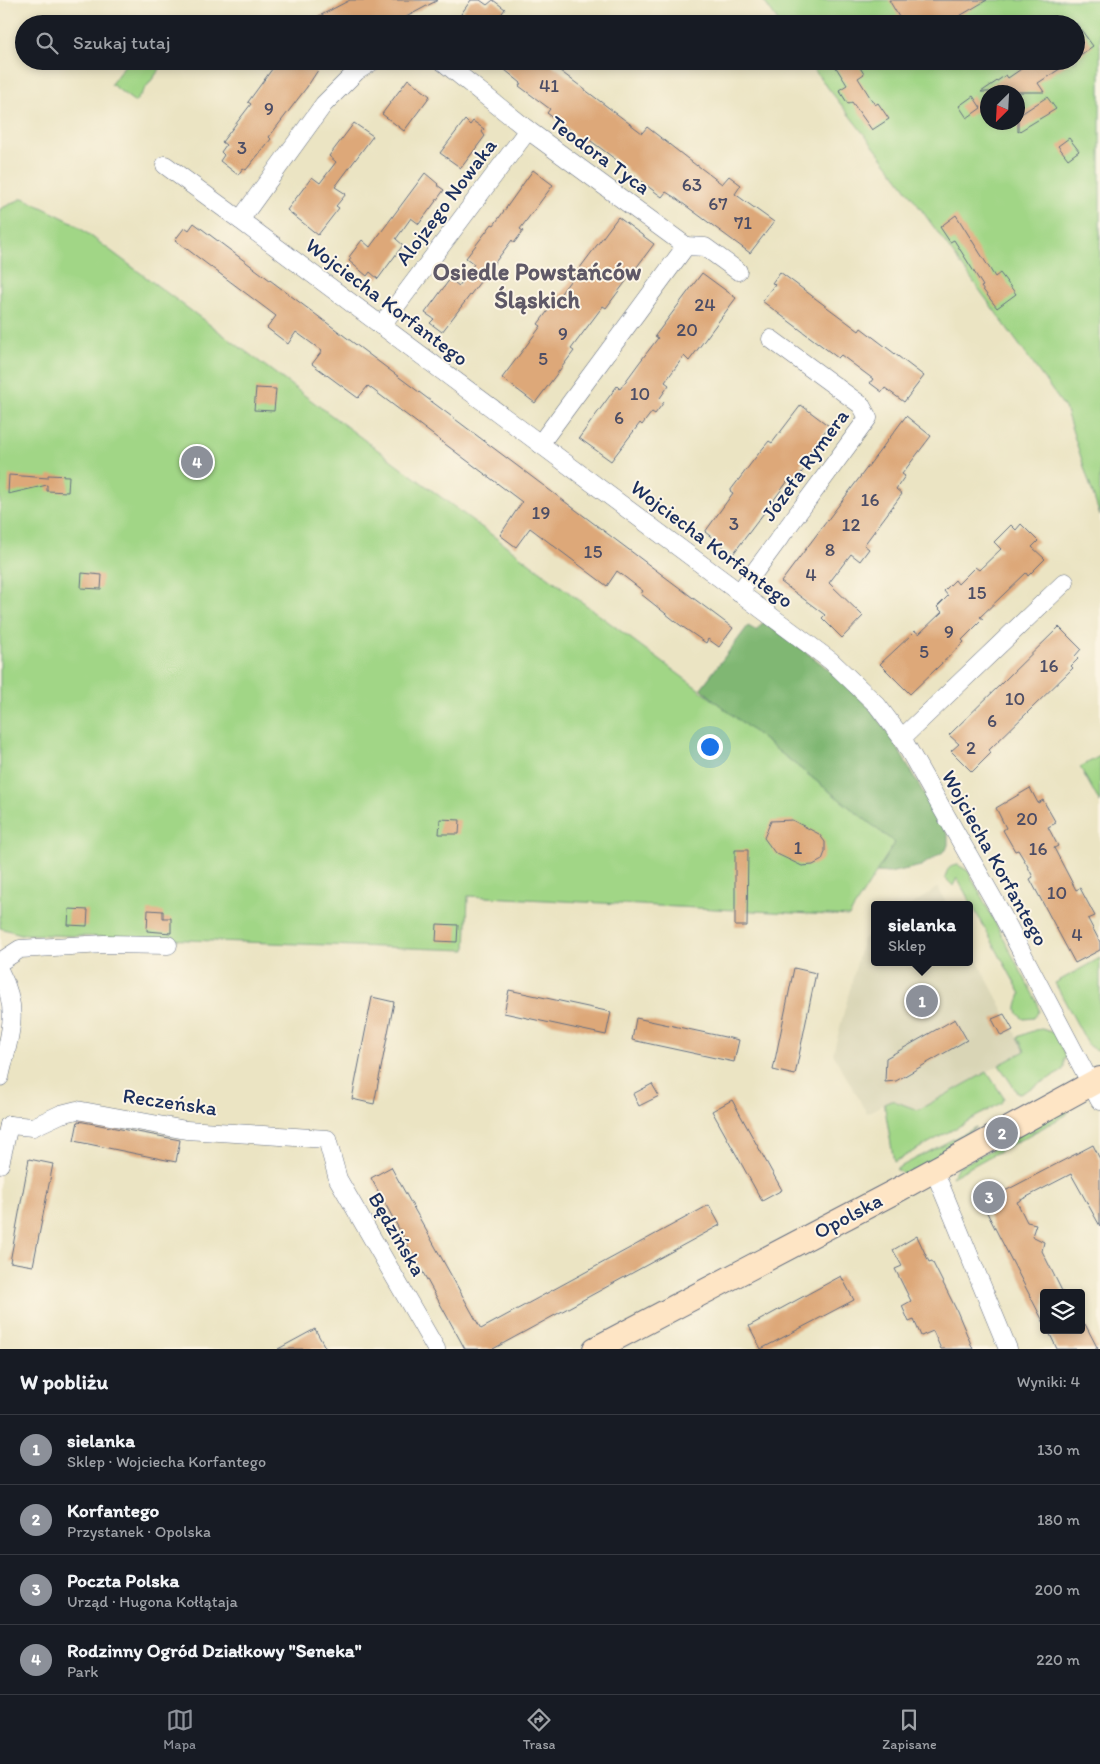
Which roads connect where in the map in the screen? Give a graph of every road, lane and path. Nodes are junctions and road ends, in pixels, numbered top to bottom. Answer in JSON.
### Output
{"nodes":[{"id":1,"x":359,"y":70,"type":"edge"},
{"id":2,"x":453,"y":70,"type":"edge"},
{"id":3,"x":528,"y":130,"type":"junction"},
{"id":4,"x":165,"y":165,"type":"dead end"},
{"id":5,"x":240,"y":220,"type":"junction"},
{"id":6,"x":686,"y":246,"type":"junction"},
{"id":7,"x":738,"y":271,"type":"dead end"},
{"id":8,"x":380,"y":326,"type":"junction"},
{"id":9,"x":771,"y":339,"type":"dead end"},
{"id":10,"x":540,"y":444,"type":"junction"},
{"id":11,"x":1065,"y":582,"type":"dead end"},
{"id":12,"x":739,"y":593,"type":"junction"},
{"id":13,"x":902,"y":738,"type":"junction"},
{"id":14,"x":168,"y":945,"type":"dead end"},
{"id":15,"x":0,"y":962,"type":"edge"},
{"id":16,"x":0,"y":972,"type":"edge"},
{"id":17,"x":0,"y":1077,"type":"edge"},
{"id":18,"x":1097,"y":1088,"type":"edge"},
{"id":19,"x":5,"y":1122,"type":"edge"},
{"id":20,"x":328,"y":1139,"type":"joint"},
{"id":21,"x":0,"y":1164,"type":"edge"},
{"id":22,"x":934,"y":1170,"type":"junction"},
{"id":23,"x":436,"y":1349,"type":"edge"},
{"id":24,"x":595,"y":1349,"type":"edge"},
{"id":25,"x":1008,"y":1349,"type":"edge"}],
"edges":[{"from":1,"to":5,"type":"street"},
{"from":2,"to":3,"type":"street","name":"Teodora Tyca"},
{"from":3,"to":6,"type":"street","name":"Teodora Tyca"},
{"from":3,"to":8,"type":"street","name":"Alojzego Nowaka"},
{"from":4,"to":5,"type":"street","name":"Wojciecha Korfantego"},
{"from":5,"to":8,"type":"street","name":"Wojciecha Korfantego"},
{"from":6,"to":7,"type":"street","name":"Teodora Tyca"},
{"from":6,"to":10,"type":"street"},
{"from":8,"to":10,"type":"street","name":"Wojciecha Korfantego"},
{"from":9,"to":12,"type":"street","name":"Józefa Rymera"},
{"from":10,"to":12,"type":"street","name":"Wojciecha Korfantego"},
{"from":11,"to":13,"type":"street"},
{"from":12,"to":13,"type":"street","name":"Wojciecha Korfantego"},
{"from":13,"to":18,"type":"street","name":"Wojciecha Korfantego"},
{"from":14,"to":15,"type":"street"},
{"from":16,"to":17,"type":"street"},
{"from":18,"to":22,"type":"street","name":"Opolska"},
{"from":19,"to":20,"type":"street","name":"Reczeńska"},
{"from":19,"to":21,"type":"street"},
{"from":20,"to":23,"type":"street","name":"Będzińska"},
{"from":22,"to":24,"type":"street","name":"Opolska"},
{"from":22,"to":25,"type":"street"}]}
